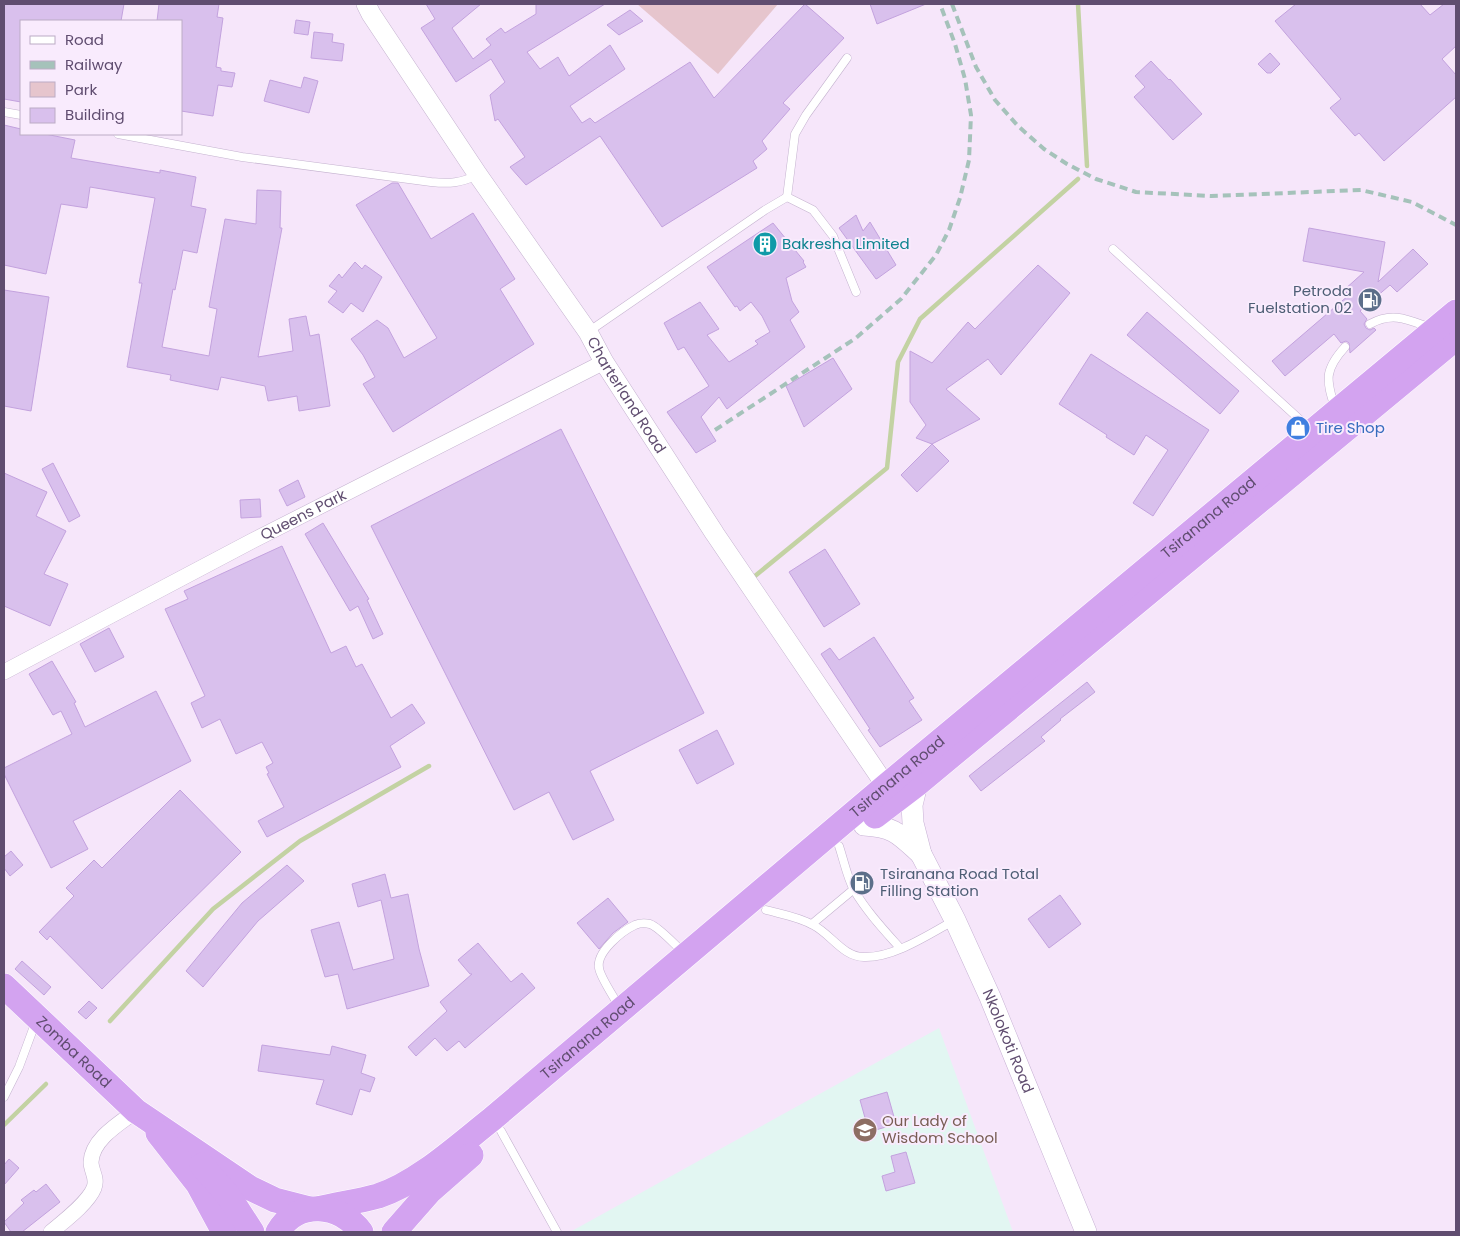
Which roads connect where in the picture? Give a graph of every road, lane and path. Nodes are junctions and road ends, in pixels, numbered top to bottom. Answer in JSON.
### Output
{"nodes":[{"id":1,"x":366,"y":4,"type":"edge"},
{"id":2,"x":847,"y":58,"type":"dead end"},
{"id":3,"x":4,"y":112,"type":"edge"},
{"id":4,"x":20,"y":115,"type":"edge"},
{"id":5,"x":123,"y":135,"type":"edge"},
{"id":6,"x":478,"y":175,"type":"junction"},
{"id":7,"x":787,"y":197,"type":"junction"},
{"id":8,"x":1113,"y":250,"type":"dead end"},
{"id":9,"x":856,"y":292,"type":"dead end"},
{"id":10,"x":1456,"y":312,"type":"edge"},
{"id":11,"x":1370,"y":324,"type":"dead end"},
{"id":12,"x":588,"y":332,"type":"junction"},
{"id":13,"x":1446,"y":333,"type":"edge"},
{"id":14,"x":1345,"y":347,"type":"dead end"},
{"id":15,"x":604,"y":362,"type":"junction"},
{"id":16,"x":1336,"y":413,"type":"junction"},
{"id":17,"x":1313,"y":432,"type":"junction"},
{"id":18,"x":4,"y":672,"type":"edge"},
{"id":19,"x":917,"y":784,"type":"junction"},
{"id":20,"x":886,"y":786,"type":"junction"},
{"id":21,"x":864,"y":825,"type":"junction"},
{"id":22,"x":839,"y":846,"type":"junction"},
{"id":23,"x":921,"y":854,"type":"junction"},
{"id":24,"x":854,"y":889,"type":"junction"},
{"id":25,"x":766,"y":910,"type":"junction"},
{"id":26,"x":955,"y":920,"type":"junction"},
{"id":27,"x":812,"y":924,"type":"junction"},
{"id":28,"x":900,"y":948,"type":"junction"},
{"id":29,"x":686,"y":955,"type":"junction"},
{"id":30,"x":4,"y":986,"type":"edge"},
{"id":31,"x":620,"y":1009,"type":"junction"},
{"id":32,"x":37,"y":1017,"type":"junction"},
{"id":33,"x":4,"y":1097,"type":"edge"},
{"id":34,"x":141,"y":1114,"type":"junction"},
{"id":35,"x":501,"y":1132,"type":"junction"},
{"id":36,"x":179,"y":1139,"type":"junction"},
{"id":37,"x":316,"y":1209,"type":"junction"},
{"id":38,"x":51,"y":1232,"type":"edge"},
{"id":39,"x":224,"y":1232,"type":"edge"},
{"id":40,"x":252,"y":1232,"type":"edge"},
{"id":41,"x":278,"y":1232,"type":"edge"},
{"id":42,"x":361,"y":1232,"type":"edge"},
{"id":43,"x":394,"y":1232,"type":"edge"},
{"id":44,"x":557,"y":1232,"type":"edge"},
{"id":45,"x":1086,"y":1232,"type":"edge"}],
"edges":[{"from":1,"to":6,"type":"street","name":"Charterland Road"},
{"from":2,"to":7,"type":"lane"},
{"from":3,"to":4,"type":"lane"},
{"from":5,"to":6,"type":"lane"},
{"from":6,"to":12,"type":"street","name":"Charterland Road"},
{"from":7,"to":9,"type":"lane"},
{"from":7,"to":12,"type":"lane"},
{"from":8,"to":17,"type":"lane"},
{"from":10,"to":13,"type":"highway","name":"Tsiranana Road"},
{"from":11,"to":13,"type":"lane"},
{"from":12,"to":15,"type":"street","name":"Charterland Road"},
{"from":13,"to":16,"type":"highway","name":"Tsiranana Road"},
{"from":13,"to":19,"type":"highway","name":"Tsiranana Road"},
{"from":14,"to":16,"type":"lane"},
{"from":15,"to":18,"type":"street","name":"Queens Park"},
{"from":15,"to":20,"type":"street","name":"Charterland Road"},
{"from":16,"to":17,"type":"highway","name":"Tsiranana Road"},
{"from":17,"to":20,"type":"highway","name":"Tsiranana Road"},
{"from":19,"to":21,"type":"highway","name":"Tsiranana Road"},
{"from":19,"to":23,"type":"main road","name":"Nkolokoti Road"},
{"from":20,"to":29,"type":"highway","name":"Tsiranana Road"},
{"from":21,"to":22,"type":"highway","name":"Tsiranana Road"},
{"from":21,"to":23,"type":"main road","name":"Nkolokoti Road"},
{"from":22,"to":24,"type":"lane"},
{"from":22,"to":25,"type":"highway","name":"Tsiranana Road"},
{"from":23,"to":26,"type":"main road","name":"Nkolokoti Road"},
{"from":24,"to":27,"type":"lane"},
{"from":24,"to":28,"type":"lane"},
{"from":25,"to":27,"type":"lane"},
{"from":25,"to":35,"type":"highway","name":"Tsiranana Road"},
{"from":26,"to":28,"type":"lane"},
{"from":26,"to":45,"type":"main road","name":"Nkolokoti Road"},
{"from":27,"to":28,"type":"lane"},
{"from":29,"to":31,"type":"highway","name":"Tsiranana Road"},
{"from":29,"to":31,"type":"lane"},
{"from":30,"to":32,"type":"highway","name":"Zomba Road"},
{"from":31,"to":37,"type":"highway","name":"Tsiranana Road"},
{"from":32,"to":33,"type":"lane"},
{"from":32,"to":34,"type":"highway","name":"Zomba Road"},
{"from":34,"to":36,"type":"highway"},
{"from":34,"to":38,"type":"street"},
{"from":34,"to":39,"type":"highway"},
{"from":35,"to":43,"type":"highway","name":"Tsiranana Road"},
{"from":35,"to":44,"type":"lane"},
{"from":36,"to":37,"type":"highway"},
{"from":36,"to":40,"type":"highway"},
{"from":37,"to":41,"type":"highway"},
{"from":37,"to":42,"type":"highway"}]}
